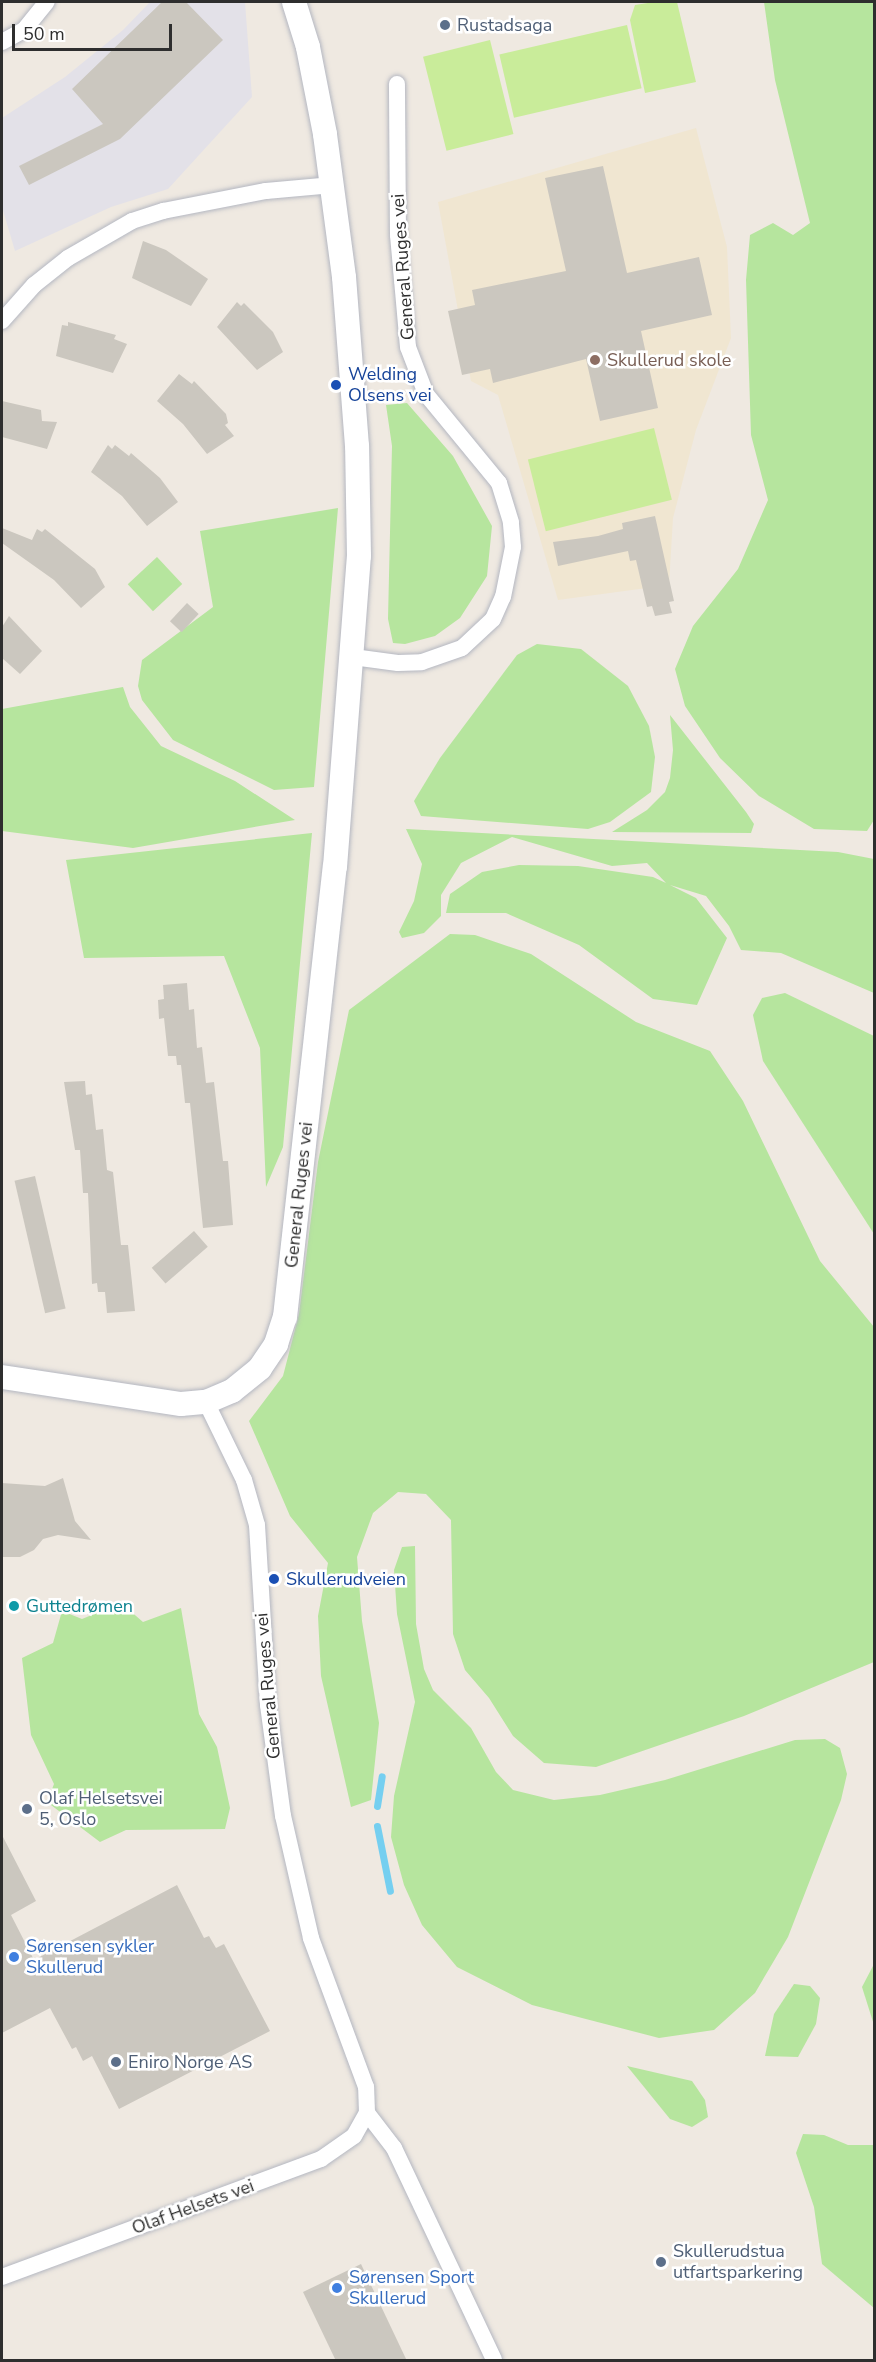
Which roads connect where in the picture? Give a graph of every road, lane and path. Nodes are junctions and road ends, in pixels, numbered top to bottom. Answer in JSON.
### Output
{"nodes":[{"id":1,"x":47,"y":2,"type":"edge"},
{"id":2,"x":294,"y":2,"type":"edge"},
{"id":3,"x":2,"y":42,"type":"edge"},
{"id":4,"x":397,"y":84,"type":"dead end"},
{"id":5,"x":333,"y":184,"type":"junction"},
{"id":6,"x":2,"y":321,"type":"edge"},
{"id":7,"x":353,"y":657,"type":"junction"},
{"id":8,"x":2,"y":1377,"type":"edge"},
{"id":9,"x":207,"y":1402,"type":"junction"},
{"id":10,"x":367,"y":2113,"type":"junction"},
{"id":11,"x":2,"y":2277,"type":"edge"},
{"id":12,"x":494,"y":2361,"type":"edge"}],
"edges":[{"from":1,"to":3,"type":"street"},
{"from":2,"to":5,"type":"main road","name":"General Ruges vei"},
{"from":4,"to":7,"type":"street","name":"General Ruges vei"},
{"from":5,"to":6,"type":"street"},
{"from":5,"to":7,"type":"main road","name":"General Ruges vei"},
{"from":7,"to":9,"type":"main road","name":"General Ruges vei"},
{"from":8,"to":9,"type":"main road"},
{"from":9,"to":10,"type":"street","name":"General Ruges vei"},
{"from":10,"to":11,"type":"street","name":"Olaf Helsets vei"},
{"from":10,"to":12,"type":"street"}]}
